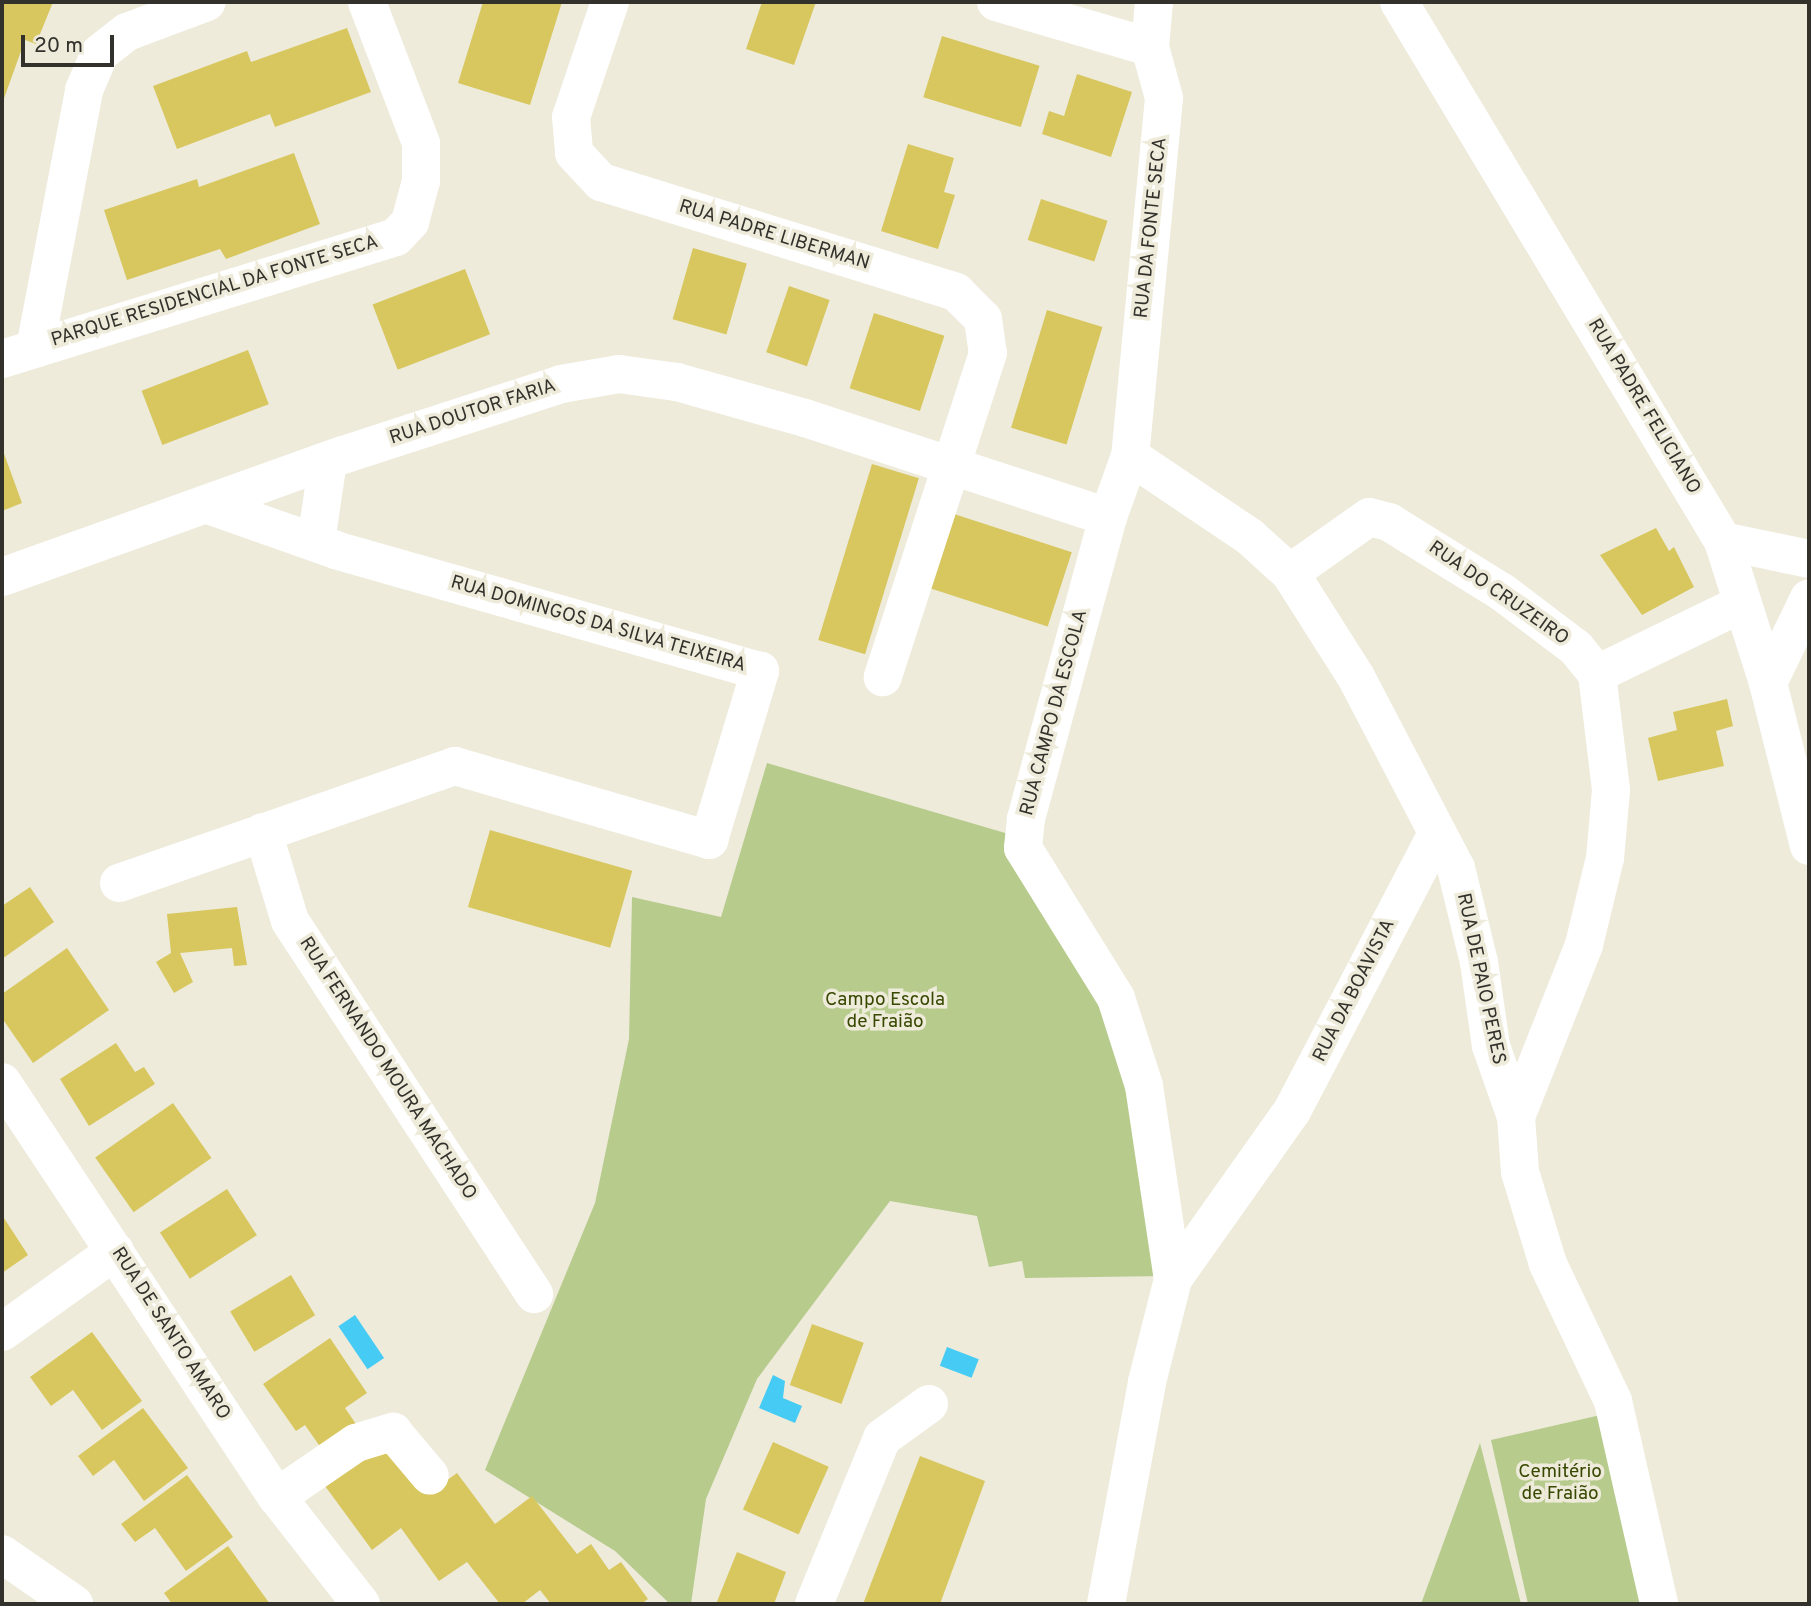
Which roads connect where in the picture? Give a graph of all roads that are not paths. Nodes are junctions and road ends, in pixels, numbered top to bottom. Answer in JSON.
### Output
{"nodes":[{"id":1,"x":207,"y":2,"type":"edge"},
{"id":2,"x":367,"y":2,"type":"edge"},
{"id":3,"x":610,"y":2,"type":"edge"},
{"id":4,"x":996,"y":2,"type":"edge"},
{"id":5,"x":1154,"y":2,"type":"edge"},
{"id":6,"x":1399,"y":2,"type":"edge"},
{"id":7,"x":1150,"y":47,"type":"junction"},
{"id":8,"x":18,"y":353,"type":"edge"},
{"id":9,"x":1130,"y":456,"type":"junction"},
{"id":10,"x":328,"y":461,"type":"junction"},
{"id":11,"x":953,"y":464,"type":"junction"},
{"id":12,"x":208,"y":505,"type":"junction"},
{"id":13,"x":1108,"y":517,"type":"junction"},
{"id":14,"x":1723,"y":541,"type":"junction"},
{"id":15,"x":316,"y":542,"type":"junction"},
{"id":16,"x":1809,"y":559,"type":"edge"},
{"id":17,"x":1290,"y":573,"type":"junction"},
{"id":18,"x":2,"y":577,"type":"edge"},
{"id":19,"x":1809,"y":598,"type":"edge"},
{"id":20,"x":1743,"y":603,"type":"junction"},
{"id":21,"x":1597,"y":674,"type":"junction"},
{"id":22,"x":883,"y":677,"type":"dead end"},
{"id":23,"x":1769,"y":683,"type":"junction"},
{"id":24,"x":263,"y":832,"type":"junction"},
{"id":25,"x":1435,"y":837,"type":"junction"},
{"id":26,"x":1809,"y":846,"type":"edge"},
{"id":27,"x":119,"y":883,"type":"dead end"},
{"id":28,"x":2,"y":1082,"type":"edge"},
{"id":29,"x":1516,"y":1117,"type":"junction"},
{"id":30,"x":115,"y":1251,"type":"junction"},
{"id":31,"x":1173,"y":1279,"type":"junction"},
{"id":32,"x":534,"y":1294,"type":"dead end"},
{"id":33,"x":2,"y":1332,"type":"edge"},
{"id":34,"x":929,"y":1404,"type":"dead end"},
{"id":35,"x":430,"y":1476,"type":"dead end"},
{"id":36,"x":277,"y":1497,"type":"junction"},
{"id":37,"x":2,"y":1554,"type":"edge"},
{"id":38,"x":351,"y":1597,"type":"edge"},
{"id":39,"x":74,"y":1604,"type":"edge"},
{"id":40,"x":376,"y":1604,"type":"edge"},
{"id":41,"x":814,"y":1604,"type":"edge"},
{"id":42,"x":1106,"y":1604,"type":"edge"},
{"id":43,"x":1659,"y":1604,"type":"edge"}],
"edges":[{"from":1,"to":8,"type":"street","name":"PARQUE RESIDENCIAL DA FONTE SECA"},
{"from":2,"to":8,"type":"street","name":"PARQUE RESIDENCIAL DA FONTE SECA"},
{"from":3,"to":11,"type":"street","name":"RUA PADRE LIBERMAN"},
{"from":4,"to":7,"type":"street"},
{"from":5,"to":7,"type":"street","name":"RUA DA FONTE SECA"},
{"from":6,"to":14,"type":"street","name":"RUA PADRE FELICIANO"},
{"from":7,"to":9,"type":"street","name":"RUA DA FONTE SECA"},
{"from":9,"to":13,"type":"street","name":"RUA CAMPO DA ESCOLA"},
{"from":9,"to":17,"type":"street"},
{"from":10,"to":11,"type":"street","name":"RUA DOUTOR FARIA"},
{"from":10,"to":12,"type":"street","name":"RUA DOUTOR FARIA"},
{"from":10,"to":15,"type":"street"},
{"from":11,"to":13,"type":"street","name":"RUA DOUTOR FARIA"},
{"from":11,"to":22,"type":"street","name":"RUA PADRE LIBERMAN"},
{"from":12,"to":15,"type":"street","name":"RUA DOMINGOS DA SILVA TEIXEIRA"},
{"from":12,"to":18,"type":"street","name":"RUA DOUTOR FARIA"},
{"from":13,"to":31,"type":"street","name":"RUA CAMPO DA ESCOLA"},
{"from":14,"to":16,"type":"street"},
{"from":14,"to":20,"type":"street","name":"RUA PADRE FELICIANO"},
{"from":15,"to":24,"type":"street","name":"RUA DOMINGOS DA SILVA TEIXEIRA"},
{"from":17,"to":21,"type":"street","name":"RUA DO CRUZEIRO"},
{"from":17,"to":25,"type":"street"},
{"from":19,"to":23,"type":"street"},
{"from":20,"to":21,"type":"street"},
{"from":20,"to":23,"type":"street","name":"RUA PADRE FELICIANO"},
{"from":21,"to":29,"type":"street"},
{"from":23,"to":26,"type":"street","name":"RUA PADRE FELICIANO"},
{"from":24,"to":27,"type":"street","name":"RUA DOMINGOS DA SILVA TEIXEIRA"},
{"from":24,"to":32,"type":"street","name":"RUA FERNANDO MOURA MACHADO"},
{"from":25,"to":29,"type":"street","name":"RUA DE PAIO PERES"},
{"from":25,"to":31,"type":"street","name":"RUA DA BOAVISTA"},
{"from":28,"to":30,"type":"street","name":"RUA DE SANTO AMARO"},
{"from":29,"to":43,"type":"street","name":"RUA DE PAIO PERES"},
{"from":30,"to":33,"type":"street"},
{"from":30,"to":36,"type":"street","name":"RUA DE SANTO AMARO"},
{"from":31,"to":42,"type":"street","name":"RUA DA BOAVISTA"},
{"from":34,"to":41,"type":"street"},
{"from":35,"to":36,"type":"street"},
{"from":36,"to":38,"type":"street","name":"RUA DE SANTO AMARO"},
{"from":37,"to":39,"type":"street"},
{"from":38,"to":40,"type":"street"}]}
